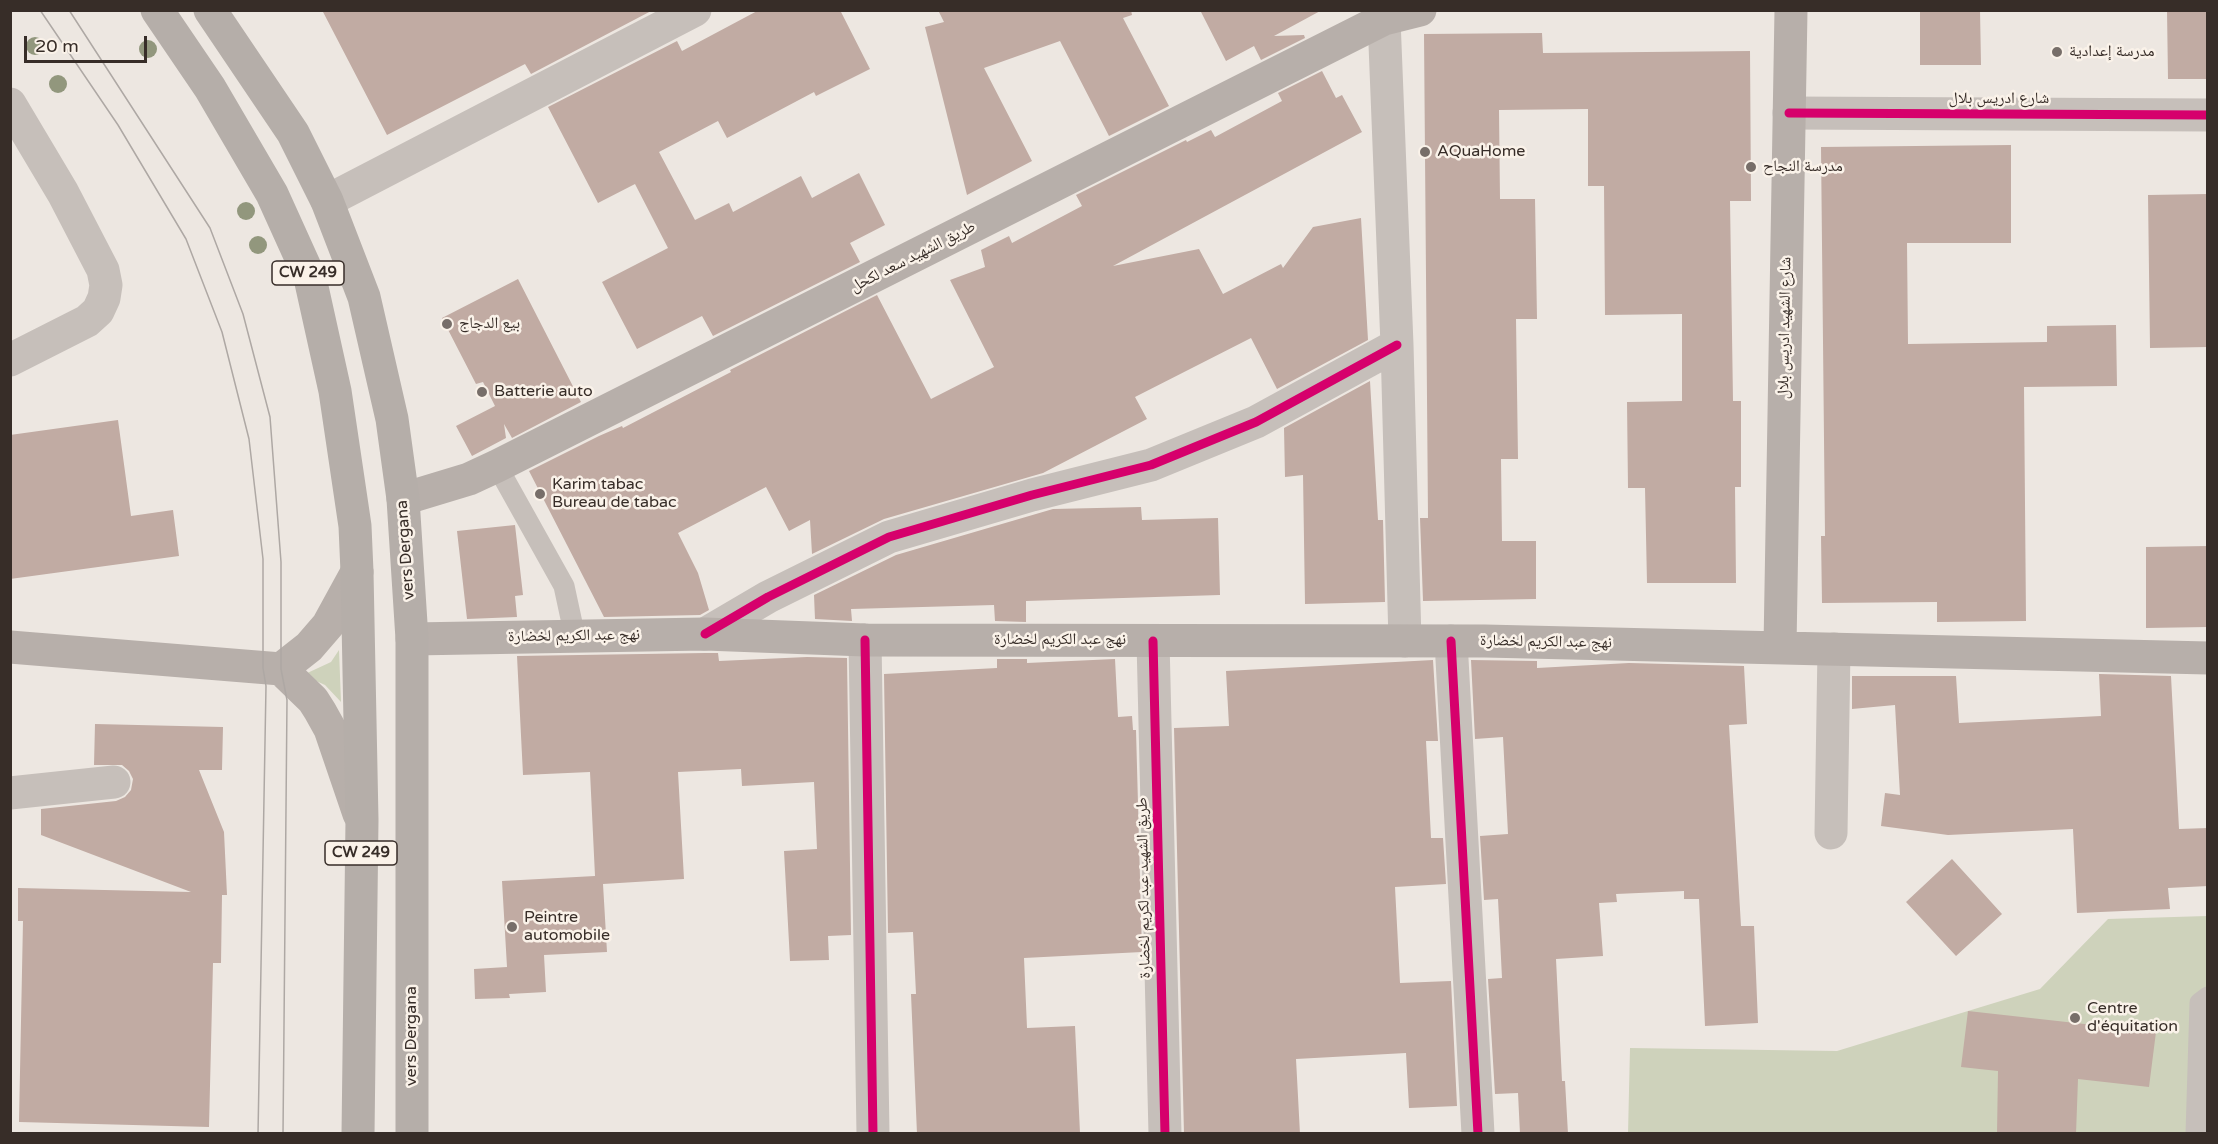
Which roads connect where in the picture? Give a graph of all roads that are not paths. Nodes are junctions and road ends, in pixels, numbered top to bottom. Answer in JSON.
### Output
{"nodes":[{"id":1,"x":158,"y":10,"type":"edge"},
{"id":2,"x":210,"y":10,"type":"edge"},
{"id":3,"x":695,"y":10,"type":"edge"},
{"id":4,"x":1420,"y":10,"type":"edge"},
{"id":5,"x":1791,"y":10,"type":"edge"},
{"id":6,"x":1384,"y":19,"type":"junction"},
{"id":7,"x":1789,"y":113,"type":"junction"},
{"id":8,"x":14,"y":114,"type":"edge"},
{"id":9,"x":2208,"y":115,"type":"edge"},
{"id":10,"x":327,"y":201,"type":"junction"},
{"id":11,"x":1397,"y":345,"type":"junction"},
{"id":12,"x":10,"y":360,"type":"edge"},
{"id":13,"x":497,"y":466,"type":"junction"},
{"id":14,"x":403,"y":499,"type":"junction"},
{"id":15,"x":357,"y":572,"type":"junction"},
{"id":16,"x":705,"y":634,"type":"junction"},
{"id":17,"x":575,"y":637,"type":"junction"},
{"id":18,"x":412,"y":639,"type":"junction"},
{"id":19,"x":865,"y":640,"type":"junction"},
{"id":20,"x":1153,"y":641,"type":"junction"},
{"id":21,"x":1405,"y":641,"type":"junction"},
{"id":22,"x":1451,"y":641,"type":"junction"},
{"id":23,"x":1780,"y":646,"type":"junction"},
{"id":24,"x":10,"y":647,"type":"edge"},
{"id":25,"x":1834,"y":649,"type":"junction"},
{"id":26,"x":2208,"y":658,"type":"edge"},
{"id":27,"x":281,"y":669,"type":"junction"},
{"id":28,"x":114,"y":782,"type":"dead end"},
{"id":29,"x":10,"y":793,"type":"edge"},
{"id":30,"x":362,"y":820,"type":"junction"},
{"id":31,"x":1831,"y":833,"type":"dead end"},
{"id":32,"x":2208,"y":997,"type":"edge"},
{"id":33,"x":358,"y":1134,"type":"edge"},
{"id":34,"x":412,"y":1134,"type":"edge"},
{"id":35,"x":873,"y":1134,"type":"edge"},
{"id":36,"x":1165,"y":1134,"type":"edge"},
{"id":37,"x":1478,"y":1134,"type":"edge"},
{"id":38,"x":2196,"y":1134,"type":"edge"}],
"edges":[{"from":1,"to":15,"type":"main road","number":"CW 249"},
{"from":2,"to":10,"type":"main road","name":"vers Dergana"},
{"from":3,"to":10,"type":"street"},
{"from":4,"to":6,"type":"main road","name":"طريق الشهيد سعد لكحل"},
{"from":5,"to":7,"type":"main road","name":"شارع الشهيد ادريس بلال"},
{"from":6,"to":11,"type":"street"},
{"from":6,"to":13,"type":"main road","name":"طريق الشهيد سعد لكحل"},
{"from":7,"to":9,"type":"street","name":"شارع ادريس بلال"},
{"from":7,"to":23,"type":"main road","name":"شارع الشهيد ادريس بلال"},
{"from":8,"to":12,"type":"street"},
{"from":10,"to":14,"type":"main road","name":"vers Dergana"},
{"from":11,"to":16,"type":"street"},
{"from":11,"to":21,"type":"street"},
{"from":13,"to":14,"type":"main road","name":"طريق الشهيد سعد لكحل"},
{"from":13,"to":17,"type":"lane"},
{"from":14,"to":18,"type":"main road","name":"vers Dergana"},
{"from":15,"to":27,"type":"main road"},
{"from":15,"to":30,"type":"main road","number":"CW 249"},
{"from":16,"to":17,"type":"main road","name":"نهج عبد الكريم لخضارة"},
{"from":16,"to":19,"type":"main road","name":"نهج عبد الكريم لخضارة"},
{"from":17,"to":18,"type":"main road","name":"نهج عبد الكريم لخضارة"},
{"from":18,"to":34,"type":"main road","name":"vers Dergana"},
{"from":19,"to":20,"type":"main road","name":"نهج عبد الكريم لخضارة"},
{"from":19,"to":35,"type":"street"},
{"from":20,"to":21,"type":"main road","name":"نهج عبد الكريم لخضارة"},
{"from":20,"to":36,"type":"street","name":"طريق الشهيد عبد لكريم لخضارة"},
{"from":21,"to":22,"type":"main road","name":"نهج عبد الكريم لخضارة"},
{"from":22,"to":23,"type":"main road","name":"نهج عبد الكريم لخضارة"},
{"from":22,"to":37,"type":"street"},
{"from":23,"to":25,"type":"main road","name":"نهج عبد الكريم لخضارة"},
{"from":24,"to":27,"type":"main road"},
{"from":25,"to":26,"type":"main road","name":"نهج عبد الكريم لخضارة"},
{"from":25,"to":31,"type":"street"},
{"from":27,"to":30,"type":"main road"},
{"from":28,"to":29,"type":"street"},
{"from":30,"to":33,"type":"main road","number":"CW 249"},
{"from":32,"to":38,"type":"lane"}]}
